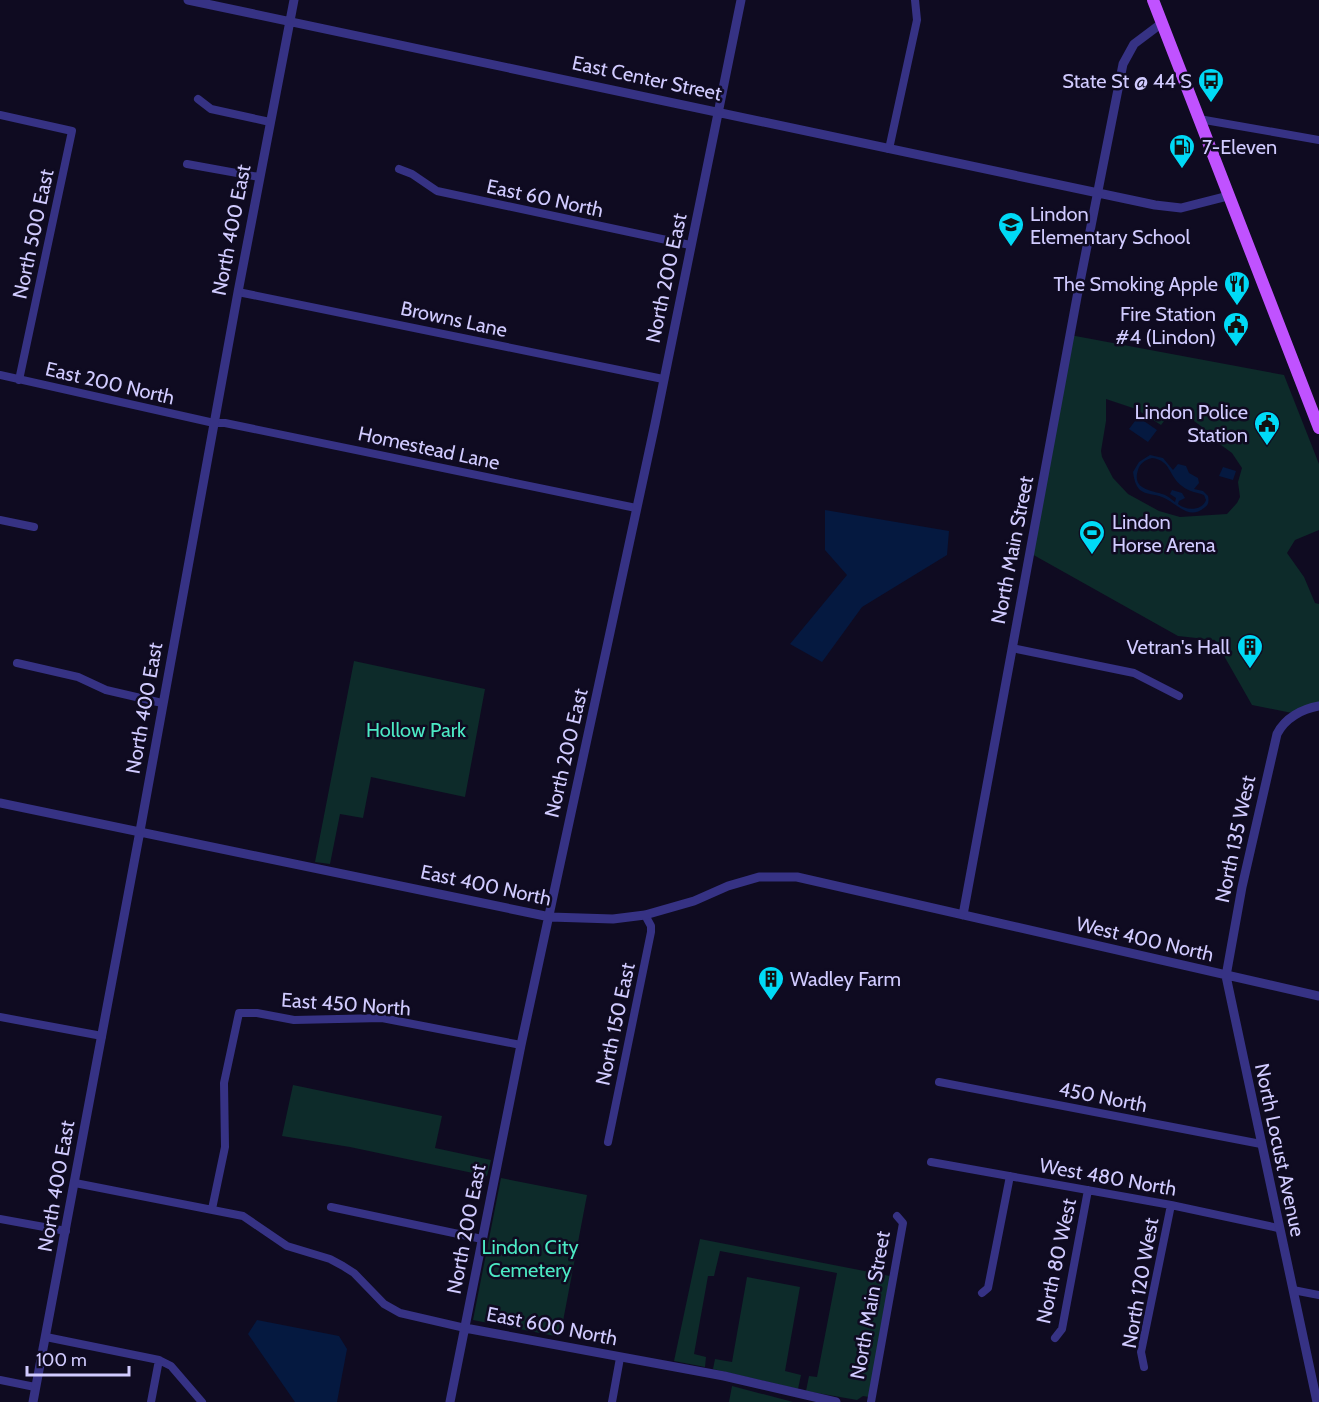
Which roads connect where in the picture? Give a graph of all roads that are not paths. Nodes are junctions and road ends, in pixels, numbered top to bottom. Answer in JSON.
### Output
{"nodes":[{"id":1,"x":188,"y":0,"type":"edge"},
{"id":2,"x":294,"y":0,"type":"edge"},
{"id":3,"x":741,"y":0,"type":"edge"},
{"id":4,"x":915,"y":0,"type":"edge"},
{"id":5,"x":1153,"y":0,"type":"edge"},
{"id":6,"x":290,"y":21,"type":"junction"},
{"id":7,"x":1162,"y":23,"type":"junction"},
{"id":8,"x":198,"y":99,"type":"dead end"},
{"id":9,"x":719,"y":112,"type":"junction"},
{"id":10,"x":0,"y":115,"type":"edge"},
{"id":11,"x":1199,"y":119,"type":"junction"},
{"id":12,"x":270,"y":122,"type":"junction"},
{"id":13,"x":1319,"y":140,"type":"edge"},
{"id":14,"x":889,"y":149,"type":"junction"},
{"id":15,"x":187,"y":164,"type":"dead end"},
{"id":16,"x":399,"y":169,"type":"dead end"},
{"id":17,"x":260,"y":177,"type":"junction"},
{"id":18,"x":1098,"y":193,"type":"junction"},
{"id":19,"x":1228,"y":196,"type":"junction"},
{"id":20,"x":690,"y":245,"type":"junction"},
{"id":21,"x":238,"y":292,"type":"junction"},
{"id":22,"x":0,"y":375,"type":"edge"},
{"id":23,"x":663,"y":379,"type":"junction"},
{"id":24,"x":19,"y":380,"type":"junction"},
{"id":25,"x":1315,"y":408,"type":"edge"},
{"id":26,"x":214,"y":423,"type":"junction"},
{"id":27,"x":1319,"y":428,"type":"edge"},
{"id":28,"x":636,"y":508,"type":"junction"},
{"id":29,"x":0,"y":520,"type":"edge"},
{"id":30,"x":34,"y":527,"type":"dead end"},
{"id":31,"x":1012,"y":648,"type":"junction"},
{"id":32,"x":17,"y":663,"type":"dead end"},
{"id":33,"x":1179,"y":696,"type":"dead end"},
{"id":34,"x":162,"y":703,"type":"junction"},
{"id":35,"x":1319,"y":706,"type":"edge"},
{"id":36,"x":0,"y":803,"type":"edge"},
{"id":37,"x":140,"y":831,"type":"junction"},
{"id":38,"x":645,"y":915,"type":"junction"},
{"id":39,"x":963,"y":915,"type":"junction"},
{"id":40,"x":550,"y":918,"type":"junction"},
{"id":41,"x":1226,"y":976,"type":"junction"},
{"id":42,"x":1319,"y":996,"type":"edge"},
{"id":43,"x":0,"y":1017,"type":"edge"},
{"id":44,"x":102,"y":1036,"type":"junction"},
{"id":45,"x":521,"y":1045,"type":"junction"},
{"id":46,"x":939,"y":1082,"type":"dead end"},
{"id":47,"x":608,"y":1142,"type":"dead end"},
{"id":48,"x":1261,"y":1144,"type":"junction"},
{"id":49,"x":931,"y":1162,"type":"dead end"},
{"id":50,"x":1010,"y":1176,"type":"junction"},
{"id":51,"x":75,"y":1183,"type":"junction"},
{"id":52,"x":1088,"y":1190,"type":"junction"},
{"id":53,"x":1171,"y":1205,"type":"junction"},
{"id":54,"x":331,"y":1207,"type":"dead end"},
{"id":55,"x":212,"y":1209,"type":"junction"},
{"id":56,"x":897,"y":1216,"type":"dead end"},
{"id":57,"x":0,"y":1219,"type":"edge"},
{"id":58,"x":1278,"y":1228,"type":"junction"},
{"id":59,"x":66,"y":1231,"type":"junction"},
{"id":60,"x":482,"y":1239,"type":"junction"},
{"id":61,"x":1293,"y":1290,"type":"junction"},
{"id":62,"x":982,"y":1293,"type":"dead end"},
{"id":63,"x":1319,"y":1295,"type":"edge"},
{"id":64,"x":465,"y":1328,"type":"junction"},
{"id":65,"x":46,"y":1337,"type":"junction"},
{"id":66,"x":1055,"y":1338,"type":"dead end"},
{"id":67,"x":620,"y":1358,"type":"junction"},
{"id":68,"x":159,"y":1360,"type":"junction"},
{"id":69,"x":1144,"y":1367,"type":"dead end"},
{"id":70,"x":0,"y":1380,"type":"edge"},
{"id":71,"x":35,"y":1387,"type":"junction"},
{"id":72,"x":33,"y":1402,"type":"edge"},
{"id":73,"x":151,"y":1402,"type":"edge"},
{"id":74,"x":202,"y":1402,"type":"edge"},
{"id":75,"x":450,"y":1402,"type":"edge"},
{"id":76,"x":612,"y":1402,"type":"edge"},
{"id":77,"x":836,"y":1402,"type":"edge"},
{"id":78,"x":871,"y":1402,"type":"edge"},
{"id":79,"x":1317,"y":1402,"type":"edge"}],
"edges":[{"from":1,"to":6,"type":"street","name":"East Center Street"},
{"from":2,"to":6,"type":"street","name":"North 400 East"},
{"from":3,"to":9,"type":"street","name":"North 200 East"},
{"from":4,"to":14,"type":"street"},
{"from":5,"to":7,"type":"main road"},
{"from":6,"to":9,"type":"street","name":"East Center Street"},
{"from":6,"to":12,"type":"street","name":"North 400 East"},
{"from":7,"to":11,"type":"main road"},
{"from":7,"to":18,"type":"street","name":"North Main Street"},
{"from":8,"to":12,"type":"street"},
{"from":9,"to":14,"type":"street","name":"East Center Street"},
{"from":9,"to":20,"type":"street","name":"North 200 East"},
{"from":10,"to":24,"type":"street","name":"North 500 East"},
{"from":11,"to":13,"type":"street"},
{"from":11,"to":19,"type":"main road"},
{"from":12,"to":17,"type":"street","name":"North 400 East"},
{"from":14,"to":18,"type":"street","name":"East Center Street"},
{"from":15,"to":17,"type":"street"},
{"from":16,"to":20,"type":"street","name":"East 60 North"},
{"from":17,"to":21,"type":"street","name":"North 400 East"},
{"from":18,"to":19,"type":"street","name":"East Center Street"},
{"from":18,"to":31,"type":"street","name":"North Main Street"},
{"from":19,"to":25,"type":"main road"},
{"from":20,"to":23,"type":"street","name":"North 200 East"},
{"from":21,"to":23,"type":"street","name":"Browns Lane"},
{"from":21,"to":26,"type":"street","name":"North 400 East"},
{"from":22,"to":24,"type":"street","name":"East 200 North"},
{"from":23,"to":28,"type":"street","name":"North 200 East"},
{"from":24,"to":26,"type":"street","name":"East 200 North"},
{"from":25,"to":27,"type":"main road"},
{"from":26,"to":28,"type":"street","name":"Homestead Lane"},
{"from":26,"to":34,"type":"street","name":"North 400 East"},
{"from":28,"to":40,"type":"street","name":"North 200 East"},
{"from":29,"to":30,"type":"street"},
{"from":31,"to":33,"type":"street"},
{"from":31,"to":39,"type":"street","name":"North Main Street"},
{"from":32,"to":34,"type":"street"},
{"from":34,"to":37,"type":"street","name":"North 400 East"},
{"from":35,"to":41,"type":"street","name":"North 135 West"},
{"from":36,"to":37,"type":"street","name":"East 400 North"},
{"from":37,"to":40,"type":"street","name":"East 400 North"},
{"from":37,"to":44,"type":"street","name":"North 400 East"},
{"from":38,"to":39,"type":"street","name":"East 400 North"},
{"from":38,"to":40,"type":"street","name":"East 400 North"},
{"from":38,"to":47,"type":"street","name":"North 150 East"},
{"from":39,"to":41,"type":"street","name":"West 400 North"},
{"from":40,"to":45,"type":"street","name":"North 200 East"},
{"from":41,"to":42,"type":"street","name":"West 400 North"},
{"from":41,"to":48,"type":"street","name":"North Locust Avenue"},
{"from":43,"to":44,"type":"street"},
{"from":44,"to":51,"type":"street","name":"North 400 East"},
{"from":45,"to":55,"type":"street","name":"East 450 North"},
{"from":45,"to":60,"type":"street","name":"North 200 East"},
{"from":46,"to":48,"type":"street","name":"450 North"},
{"from":48,"to":58,"type":"street","name":"North Locust Avenue"},
{"from":49,"to":50,"type":"street","name":"West 480 North"},
{"from":50,"to":52,"type":"street","name":"West 480 North"},
{"from":50,"to":62,"type":"street"},
{"from":51,"to":55,"type":"street","name":"East 600 North"},
{"from":51,"to":59,"type":"street","name":"North 400 East"},
{"from":52,"to":53,"type":"street","name":"West 480 North"},
{"from":52,"to":66,"type":"street","name":"North 80 West"},
{"from":53,"to":58,"type":"street","name":"West 480 North"},
{"from":53,"to":69,"type":"street","name":"North 120 West"},
{"from":54,"to":60,"type":"street"},
{"from":55,"to":64,"type":"street","name":"East 600 North"},
{"from":56,"to":78,"type":"street","name":"North Main Street"},
{"from":57,"to":59,"type":"street"},
{"from":58,"to":61,"type":"street","name":"North Locust Avenue"},
{"from":59,"to":65,"type":"street","name":"North 400 East"},
{"from":60,"to":64,"type":"street","name":"North 200 East"},
{"from":61,"to":63,"type":"street"},
{"from":61,"to":79,"type":"street","name":"North Locust Avenue"},
{"from":64,"to":67,"type":"street","name":"East 600 North"},
{"from":64,"to":75,"type":"street","name":"North 200 East"},
{"from":65,"to":68,"type":"street"},
{"from":65,"to":71,"type":"street","name":"North 400 East"},
{"from":67,"to":76,"type":"street"},
{"from":67,"to":77,"type":"street","name":"East 600 North"},
{"from":68,"to":73,"type":"street"},
{"from":68,"to":74,"type":"street"},
{"from":70,"to":71,"type":"street"},
{"from":71,"to":72,"type":"street","name":"North 400 East"}]}
